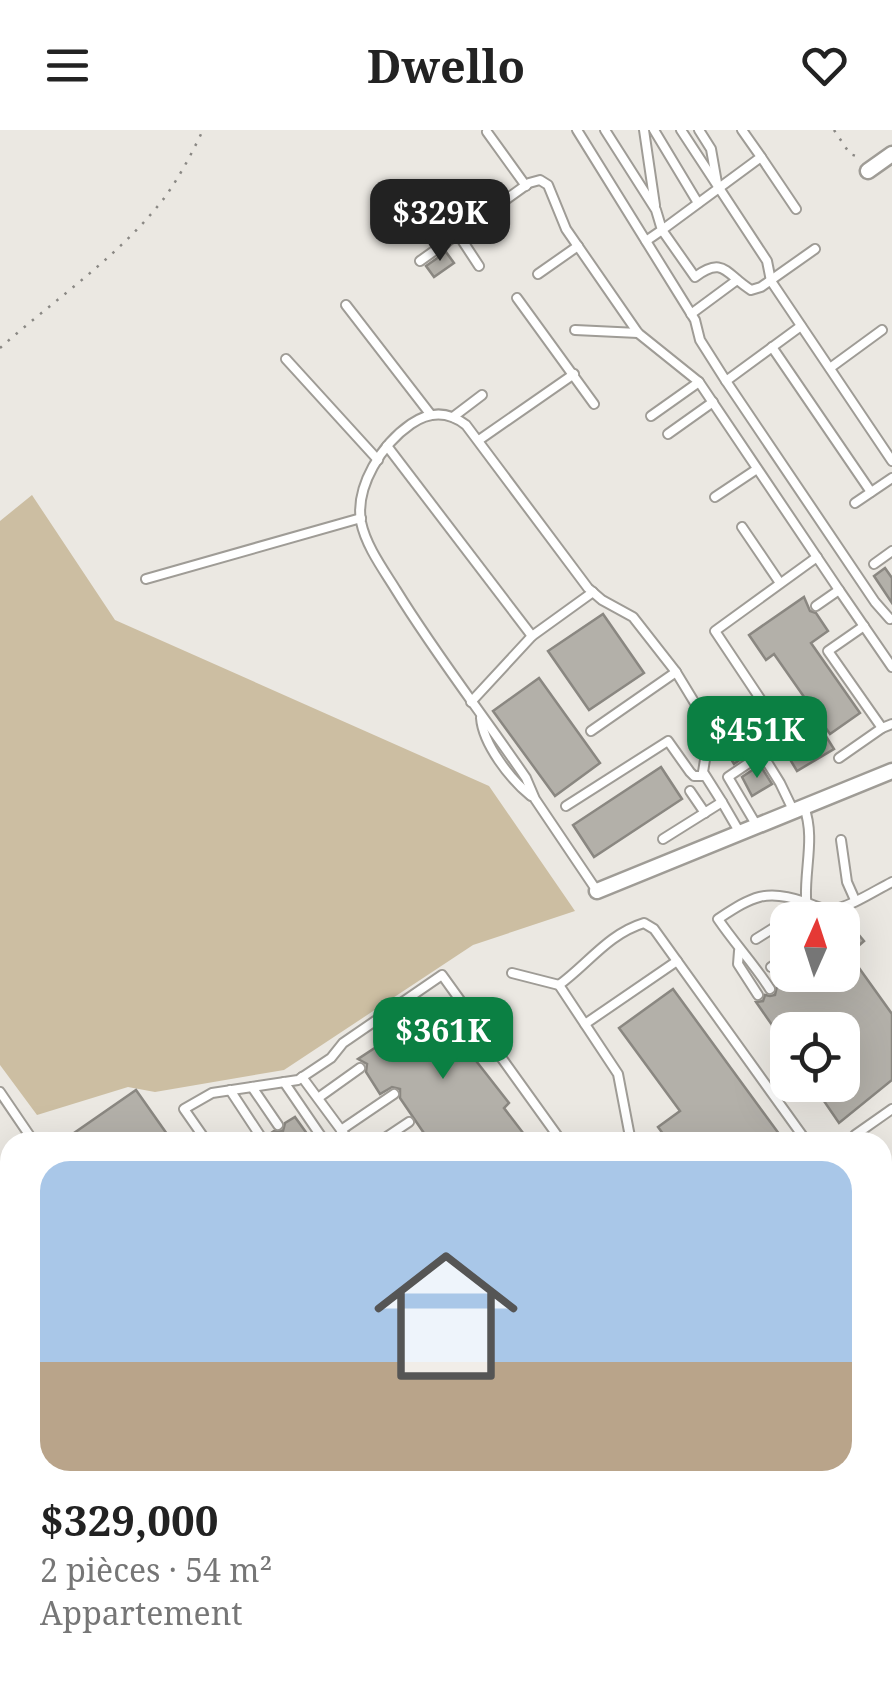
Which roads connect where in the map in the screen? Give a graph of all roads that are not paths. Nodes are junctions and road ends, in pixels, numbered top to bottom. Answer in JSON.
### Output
{"nodes":[{"id":1,"x":577,"y":130,"type":"edge"},
{"id":2,"x":605,"y":130,"type":"edge"},
{"id":3,"x":644,"y":130,"type":"edge"},
{"id":4,"x":654,"y":130,"type":"edge"},
{"id":5,"x":681,"y":130,"type":"edge"},
{"id":6,"x":698,"y":130,"type":"edge"},
{"id":7,"x":742,"y":130,"type":"edge"},
{"id":8,"x":487,"y":132,"type":"edge"},
{"id":9,"x":892,"y":154,"type":"edge"},
{"id":10,"x":761,"y":157,"type":"junction"},
{"id":11,"x":868,"y":171,"type":"dead end"},
{"id":12,"x":526,"y":186,"type":"junction"},
{"id":13,"x":718,"y":188,"type":"junction"},
{"id":14,"x":412,"y":192,"type":"dead end"},
{"id":15,"x":698,"y":202,"type":"junction"},
{"id":16,"x":467,"y":208,"type":"dead end"},
{"id":17,"x":796,"y":209,"type":"dead end"},
{"id":18,"x":656,"y":210,"type":"junction"},
{"id":19,"x":452,"y":214,"type":"dead end"},
{"id":20,"x":476,"y":221,"type":"junction"},
{"id":21,"x":662,"y":230,"type":"junction"},
{"id":22,"x":461,"y":232,"type":"junction"},
{"id":23,"x":646,"y":241,"type":"junction"},
{"id":24,"x":446,"y":243,"type":"junction"},
{"id":25,"x":578,"y":246,"type":"junction"},
{"id":26,"x":815,"y":249,"type":"dead end"},
{"id":27,"x":420,"y":261,"type":"dead end"},
{"id":28,"x":480,"y":266,"type":"dead end"},
{"id":29,"x":538,"y":274,"type":"dead end"},
{"id":30,"x":695,"y":277,"type":"junction"},
{"id":31,"x":737,"y":280,"type":"junction"},
{"id":32,"x":771,"y":280,"type":"junction"},
{"id":33,"x":677,"y":291,"type":"junction"},
{"id":34,"x":516,"y":298,"type":"dead end"},
{"id":35,"x":346,"y":304,"type":"dead end"},
{"id":36,"x":691,"y":314,"type":"junction"},
{"id":37,"x":801,"y":326,"type":"junction"},
{"id":38,"x":575,"y":330,"type":"dead end"},
{"id":39,"x":882,"y":330,"type":"dead end"},
{"id":40,"x":638,"y":333,"type":"junction"},
{"id":41,"x":772,"y":347,"type":"junction"},
{"id":42,"x":286,"y":359,"type":"dead end"},
{"id":43,"x":830,"y":368,"type":"junction"},
{"id":44,"x":574,"y":374,"type":"junction"},
{"id":45,"x":726,"y":381,"type":"junction"},
{"id":46,"x":699,"y":382,"type":"junction"},
{"id":47,"x":482,"y":394,"type":"dead end"},
{"id":48,"x":712,"y":402,"type":"junction"},
{"id":49,"x":594,"y":404,"type":"dead end"},
{"id":50,"x":430,"y":415,"type":"junction"},
{"id":51,"x":453,"y":416,"type":"junction"},
{"id":52,"x":651,"y":416,"type":"dead end"},
{"id":53,"x":668,"y":434,"type":"dead end"},
{"id":54,"x":479,"y":440,"type":"junction"},
{"id":55,"x":387,"y":446,"type":"junction"},
{"id":56,"x":378,"y":460,"type":"junction"},
{"id":57,"x":892,"y":461,"type":"edge"},
{"id":58,"x":757,"y":469,"type":"junction"},
{"id":59,"x":892,"y":478,"type":"edge"},
{"id":60,"x":871,"y":492,"type":"junction"},
{"id":61,"x":715,"y":497,"type":"dead end"},
{"id":62,"x":855,"y":503,"type":"dead end"},
{"id":63,"x":360,"y":518,"type":"junction"},
{"id":64,"x":742,"y":527,"type":"dead end"},
{"id":65,"x":892,"y":552,"type":"edge"},
{"id":66,"x":817,"y":557,"type":"junction"},
{"id":67,"x":874,"y":564,"type":"dead end"},
{"id":68,"x":146,"y":579,"type":"dead end"},
{"id":69,"x":780,"y":584,"type":"junction"},
{"id":70,"x":839,"y":590,"type":"junction"},
{"id":71,"x":593,"y":592,"type":"junction"},
{"id":72,"x":816,"y":606,"type":"dead end"},
{"id":73,"x":891,"y":619,"type":"edge"},
{"id":74,"x":864,"y":626,"type":"junction"},
{"id":75,"x":532,"y":636,"type":"junction"},
{"id":76,"x":892,"y":667,"type":"edge"},
{"id":77,"x":676,"y":672,"type":"junction"},
{"id":78,"x":472,"y":702,"type":"junction"},
{"id":79,"x":768,"y":709,"type":"dead end"},
{"id":80,"x":892,"y":724,"type":"edge"},
{"id":81,"x":882,"y":728,"type":"junction"},
{"id":82,"x":590,"y":731,"type":"dead end"},
{"id":83,"x":840,"y":758,"type":"dead end"},
{"id":84,"x":892,"y":772,"type":"edge"},
{"id":85,"x":704,"y":776,"type":"junction"},
{"id":86,"x":690,"y":790,"type":"dead end"},
{"id":87,"x":722,"y":802,"type":"junction"},
{"id":88,"x":566,"y":806,"type":"dead end"},
{"id":89,"x":799,"y":810,"type":"junction"},
{"id":90,"x":705,"y":813,"type":"junction"},
{"id":91,"x":756,"y":826,"type":"junction"},
{"id":92,"x":740,"y":833,"type":"junction"},
{"id":93,"x":663,"y":839,"type":"dead end"},
{"id":94,"x":841,"y":840,"type":"dead end"},
{"id":95,"x":892,"y":882,"type":"edge"},
{"id":96,"x":597,"y":891,"type":"joint"},
{"id":97,"x":854,"y":900,"type":"junction"},
{"id":98,"x":805,"y":902,"type":"joint"},
{"id":99,"x":850,"y":902,"type":"edge"},
{"id":100,"x":770,"y":930,"type":"edge"},
{"id":101,"x":756,"y":939,"type":"dead end"},
{"id":102,"x":739,"y":950,"type":"junction"},
{"id":103,"x":677,"y":960,"type":"junction"},
{"id":104,"x":512,"y":973,"type":"dead end"},
{"id":105,"x":559,"y":985,"type":"junction"},
{"id":106,"x":770,"y":989,"type":"dead end"},
{"id":107,"x":758,"y":996,"type":"dead end"},
{"id":108,"x":585,"y":1024,"type":"junction"},
{"id":109,"x":360,"y":1068,"type":"dead end"},
{"id":110,"x":302,"y":1077,"type":"junction"},
{"id":111,"x":284,"y":1082,"type":"junction"},
{"id":112,"x":252,"y":1087,"type":"junction"},
{"id":113,"x":230,"y":1090,"type":"junction"},
{"id":114,"x":0,"y":1092,"type":"edge"},
{"id":115,"x":394,"y":1094,"type":"dead end"},
{"id":116,"x":318,"y":1098,"type":"junction"},
{"id":117,"x":892,"y":1109,"type":"edge"},
{"id":118,"x":409,"y":1122,"type":"dead end"},
{"id":119,"x":278,"y":1125,"type":"dead end"},
{"id":120,"x":341,"y":1130,"type":"joint"},
{"id":121,"x":27,"y":1132,"type":"edge"},
{"id":122,"x":200,"y":1132,"type":"edge"},
{"id":123,"x":258,"y":1132,"type":"edge"},
{"id":124,"x":318,"y":1132,"type":"edge"},
{"id":125,"x":394,"y":1132,"type":"edge"},
{"id":126,"x":555,"y":1132,"type":"edge"},
{"id":127,"x":629,"y":1132,"type":"edge"},
{"id":128,"x":800,"y":1132,"type":"edge"},
{"id":129,"x":860,"y":1132,"type":"edge"}],
"edges":[{"from":1,"to":23,"type":"lane"},
{"from":2,"to":18,"type":"lane"},
{"from":3,"to":18,"type":"lane"},
{"from":4,"to":15,"type":"lane"},
{"from":5,"to":13,"type":"lane"},
{"from":6,"to":13,"type":"lane"},
{"from":7,"to":10,"type":"lane"},
{"from":8,"to":12,"type":"lane"},
{"from":9,"to":11,"type":"street"},
{"from":10,"to":13,"type":"lane"},
{"from":10,"to":17,"type":"lane"},
{"from":12,"to":20,"type":"lane"},
{"from":12,"to":25,"type":"lane"},
{"from":13,"to":15,"type":"lane"},
{"from":13,"to":32,"type":"lane"},
{"from":14,"to":24,"type":"lane"},
{"from":15,"to":21,"type":"lane"},
{"from":16,"to":20,"type":"lane"},
{"from":18,"to":21,"type":"lane"},
{"from":19,"to":22,"type":"lane"},
{"from":20,"to":22,"type":"lane"},
{"from":21,"to":23,"type":"lane"},
{"from":21,"to":30,"type":"lane"},
{"from":22,"to":24,"type":"lane"},
{"from":22,"to":28,"type":"lane"},
{"from":23,"to":33,"type":"lane"},
{"from":24,"to":27,"type":"lane"},
{"from":25,"to":29,"type":"lane"},
{"from":25,"to":40,"type":"lane"},
{"from":26,"to":32,"type":"lane"},
{"from":30,"to":31,"type":"lane"},
{"from":30,"to":33,"type":"lane"},
{"from":31,"to":32,"type":"lane"},
{"from":31,"to":36,"type":"lane"},
{"from":32,"to":37,"type":"lane"},
{"from":33,"to":36,"type":"lane"},
{"from":34,"to":44,"type":"lane"},
{"from":35,"to":50,"type":"lane"},
{"from":36,"to":45,"type":"lane"},
{"from":37,"to":41,"type":"lane"},
{"from":37,"to":43,"type":"lane"},
{"from":38,"to":40,"type":"lane"},
{"from":39,"to":43,"type":"lane"},
{"from":40,"to":46,"type":"lane"},
{"from":41,"to":45,"type":"lane"},
{"from":41,"to":60,"type":"lane"},
{"from":42,"to":56,"type":"lane"},
{"from":43,"to":57,"type":"lane"},
{"from":44,"to":49,"type":"lane"},
{"from":44,"to":54,"type":"lane"},
{"from":45,"to":73,"type":"lane"},
{"from":46,"to":48,"type":"lane"},
{"from":46,"to":52,"type":"lane"},
{"from":47,"to":51,"type":"lane"},
{"from":48,"to":53,"type":"lane"},
{"from":48,"to":58,"type":"lane"},
{"from":50,"to":51,"type":"lane"},
{"from":50,"to":55,"type":"lane"},
{"from":51,"to":54,"type":"lane"},
{"from":54,"to":71,"type":"lane"},
{"from":55,"to":56,"type":"lane"},
{"from":55,"to":75,"type":"lane"},
{"from":56,"to":63,"type":"lane"},
{"from":58,"to":61,"type":"lane"},
{"from":58,"to":66,"type":"lane"},
{"from":59,"to":60,"type":"lane"},
{"from":60,"to":62,"type":"lane"},
{"from":63,"to":68,"type":"lane"},
{"from":63,"to":78,"type":"lane"},
{"from":64,"to":69,"type":"lane"},
{"from":65,"to":67,"type":"lane"},
{"from":66,"to":69,"type":"lane"},
{"from":66,"to":70,"type":"lane"},
{"from":69,"to":79,"type":"lane"},
{"from":70,"to":72,"type":"lane"},
{"from":70,"to":74,"type":"lane"},
{"from":71,"to":75,"type":"lane"},
{"from":71,"to":77,"type":"lane"},
{"from":74,"to":76,"type":"lane"},
{"from":74,"to":81,"type":"lane"},
{"from":75,"to":78,"type":"lane"},
{"from":77,"to":82,"type":"lane"},
{"from":77,"to":85,"type":"lane"},
{"from":78,"to":96,"type":"lane"},
{"from":80,"to":81,"type":"lane"},
{"from":81,"to":83,"type":"lane"},
{"from":84,"to":89,"type":"street"},
{"from":85,"to":87,"type":"lane"},
{"from":85,"to":88,"type":"lane"},
{"from":86,"to":90,"type":"lane"},
{"from":87,"to":90,"type":"lane"},
{"from":87,"to":92,"type":"lane"},
{"from":89,"to":91,"type":"street"},
{"from":89,"to":91,"type":"lane"},
{"from":89,"to":98,"type":"lane"},
{"from":90,"to":93,"type":"lane"},
{"from":91,"to":92,"type":"street"},
{"from":92,"to":96,"type":"street"},
{"from":94,"to":97,"type":"lane"},
{"from":95,"to":97,"type":"lane"},
{"from":97,"to":99,"type":"lane"},
{"from":98,"to":102,"type":"lane"},
{"from":100,"to":101,"type":"lane"},
{"from":102,"to":106,"type":"lane"},
{"from":102,"to":107,"type":"lane"},
{"from":103,"to":105,"type":"lane"},
{"from":103,"to":108,"type":"lane"},
{"from":103,"to":128,"type":"lane"},
{"from":104,"to":105,"type":"lane"},
{"from":105,"to":108,"type":"lane"},
{"from":108,"to":127,"type":"lane"},
{"from":109,"to":116,"type":"lane"},
{"from":110,"to":111,"type":"lane"},
{"from":110,"to":116,"type":"lane"},
{"from":110,"to":126,"type":"lane"},
{"from":111,"to":112,"type":"lane"},
{"from":111,"to":124,"type":"lane"},
{"from":112,"to":113,"type":"lane"},
{"from":112,"to":119,"type":"lane"},
{"from":113,"to":122,"type":"lane"},
{"from":113,"to":123,"type":"lane"},
{"from":114,"to":121,"type":"lane"},
{"from":115,"to":120,"type":"lane"},
{"from":116,"to":120,"type":"lane"},
{"from":117,"to":129,"type":"lane"},
{"from":118,"to":125,"type":"lane"}]}
